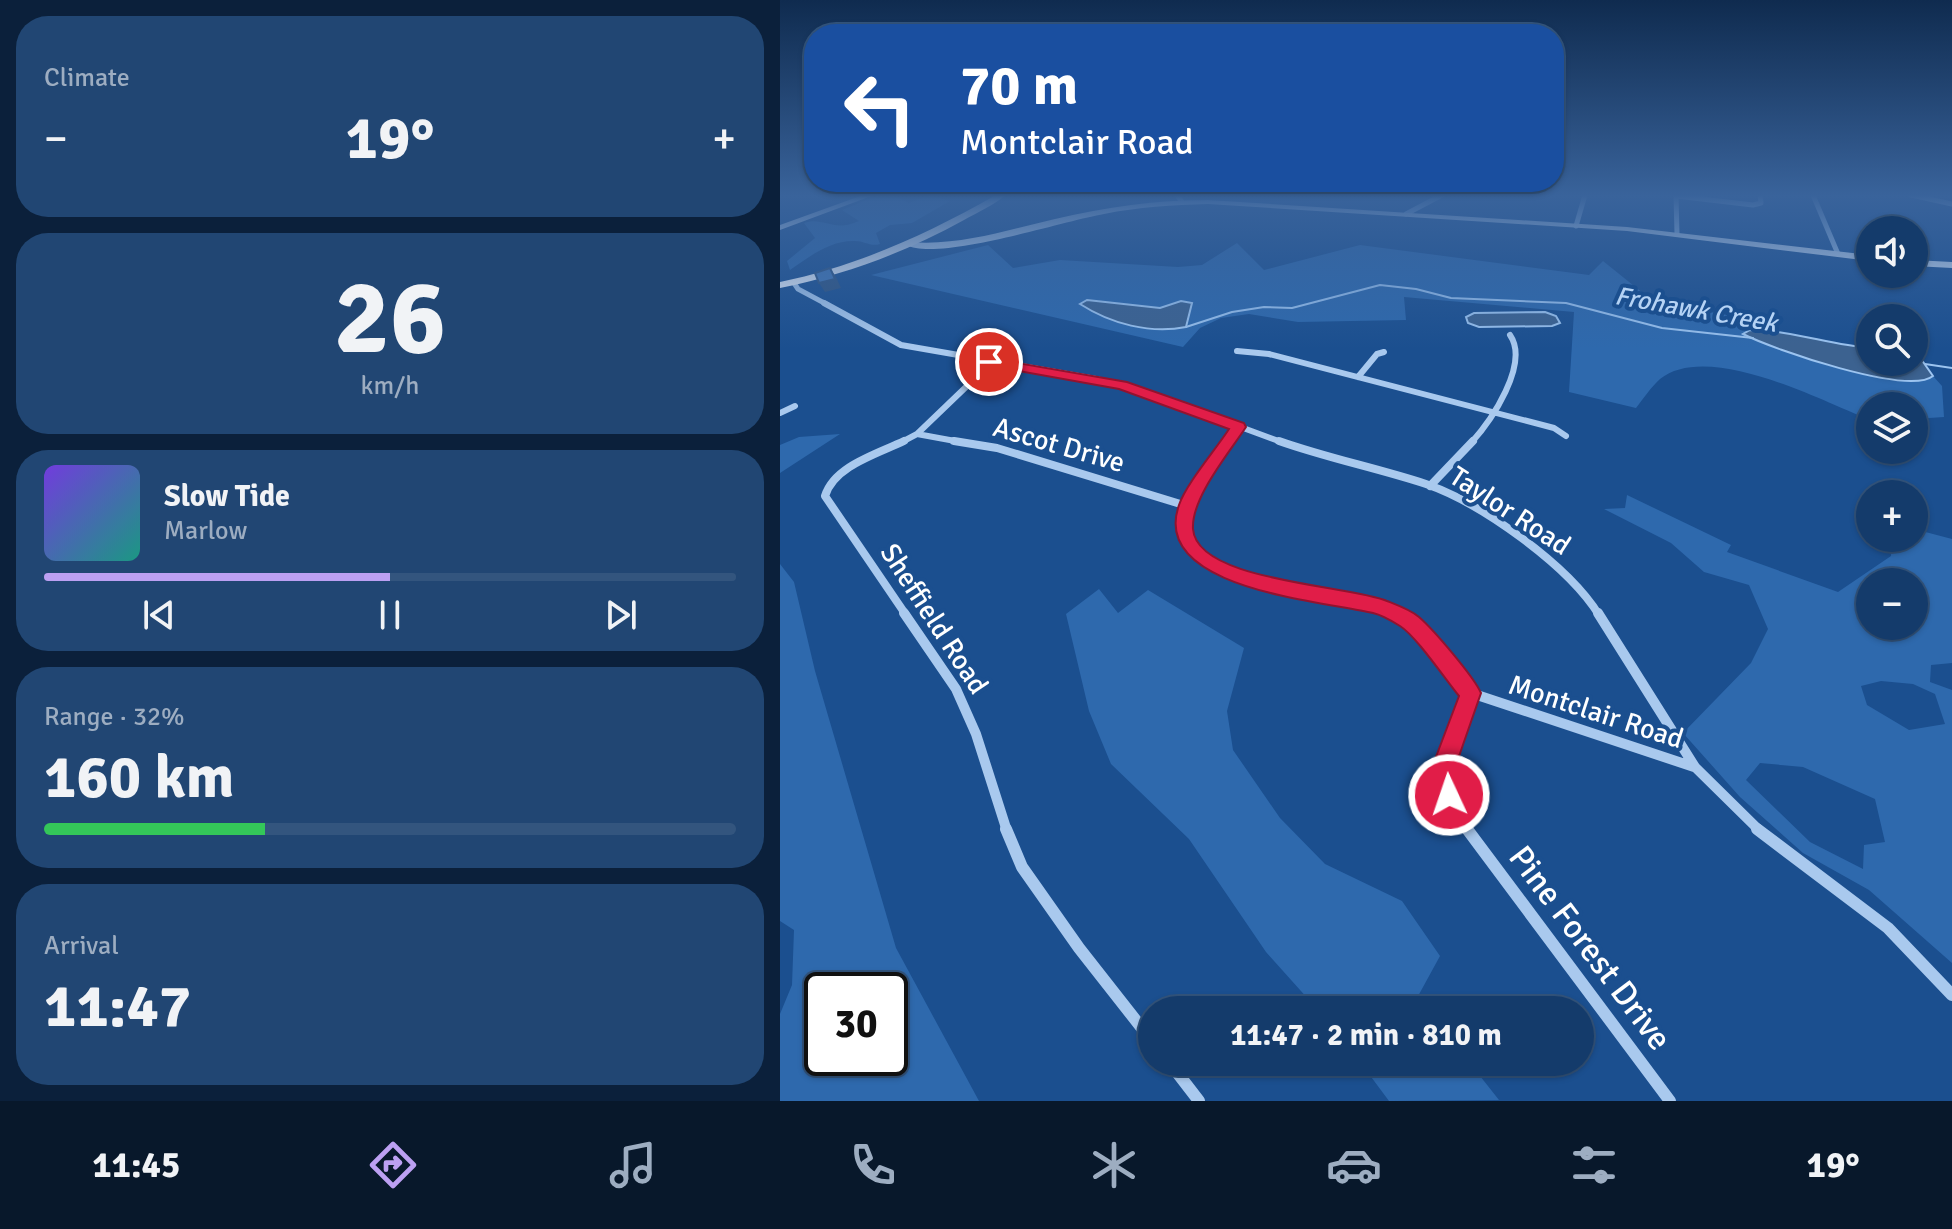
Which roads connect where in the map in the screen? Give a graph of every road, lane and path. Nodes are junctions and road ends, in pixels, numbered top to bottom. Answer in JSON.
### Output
{"nodes":[{"id":1,"x":907,"y":246,"type":"edge"},
{"id":2,"x":927,"y":246,"type":"edge"},
{"id":3,"x":953,"y":246,"type":"edge"},
{"id":4,"x":1777,"y":246,"type":"edge"},
{"id":5,"x":1835,"y":246,"type":"edge"},
{"id":6,"x":1838,"y":254,"type":"junction"},
{"id":7,"x":1856,"y":256,"type":"edge"},
{"id":8,"x":1928,"y":264,"type":"edge"},
{"id":9,"x":1952,"y":265,"type":"edge"},
{"id":10,"x":794,"y":283,"type":"junction"},
{"id":11,"x":780,"y":285,"type":"edge"},
{"id":12,"x":1510,"y":335,"type":"dead end"},
{"id":13,"x":1237,"y":351,"type":"dead end"},
{"id":14,"x":1384,"y":352,"type":"dead end"},
{"id":15,"x":992,"y":362,"type":"junction"},
{"id":16,"x":1358,"y":377,"type":"junction"},
{"id":17,"x":795,"y":406,"type":"dead end"},
{"id":18,"x":780,"y":413,"type":"edge"},
{"id":19,"x":1497,"y":413,"type":"junction"},
{"id":20,"x":1238,"y":427,"type":"junction"},
{"id":21,"x":917,"y":434,"type":"junction"},
{"id":22,"x":1566,"y":436,"type":"dead end"},
{"id":23,"x":1430,"y":486,"type":"junction"},
{"id":24,"x":1187,"y":506,"type":"junction"},
{"id":25,"x":1471,"y":693,"type":"junction"},
{"id":26,"x":1695,"y":767,"type":"junction"},
{"id":27,"x":1952,"y":995,"type":"edge"},
{"id":28,"x":1138,"y":1023,"type":"edge"},
{"id":29,"x":1180,"y":1076,"type":"edge"},
{"id":30,"x":1199,"y":1101,"type":"edge"},
{"id":31,"x":1670,"y":1101,"type":"edge"}],
"edges":[{"from":1,"to":10,"type":"main road"},
{"from":2,"to":3,"type":"main road"},
{"from":4,"to":6,"type":"main road"},
{"from":5,"to":6,"type":"street"},
{"from":6,"to":7,"type":"main road"},
{"from":8,"to":9,"type":"main road"},
{"from":10,"to":11,"type":"main road"},
{"from":10,"to":15,"type":"street","name":"Taylor Road"},
{"from":12,"to":19,"type":"street"},
{"from":13,"to":16,"type":"street"},
{"from":14,"to":16,"type":"street"},
{"from":15,"to":20,"type":"street","name":"Taylor Road"},
{"from":15,"to":21,"type":"street","name":"Sheffield Road"},
{"from":16,"to":19,"type":"street"},
{"from":17,"to":18,"type":"street"},
{"from":19,"to":22,"type":"street"},
{"from":19,"to":23,"type":"street"},
{"from":20,"to":23,"type":"street","name":"Taylor Road"},
{"from":20,"to":24,"type":"street"},
{"from":21,"to":24,"type":"street","name":"Ascot Drive"},
{"from":21,"to":28,"type":"street","name":"Sheffield Road"},
{"from":23,"to":26,"type":"street","name":"Taylor Road"},
{"from":24,"to":25,"type":"street","name":"Montclair Road"},
{"from":25,"to":26,"type":"street","name":"Montclair Road"},
{"from":25,"to":31,"type":"street","name":"Pine Forest Drive"},
{"from":26,"to":27,"type":"street","name":"Taylor Road"},
{"from":29,"to":30,"type":"street"}]}
